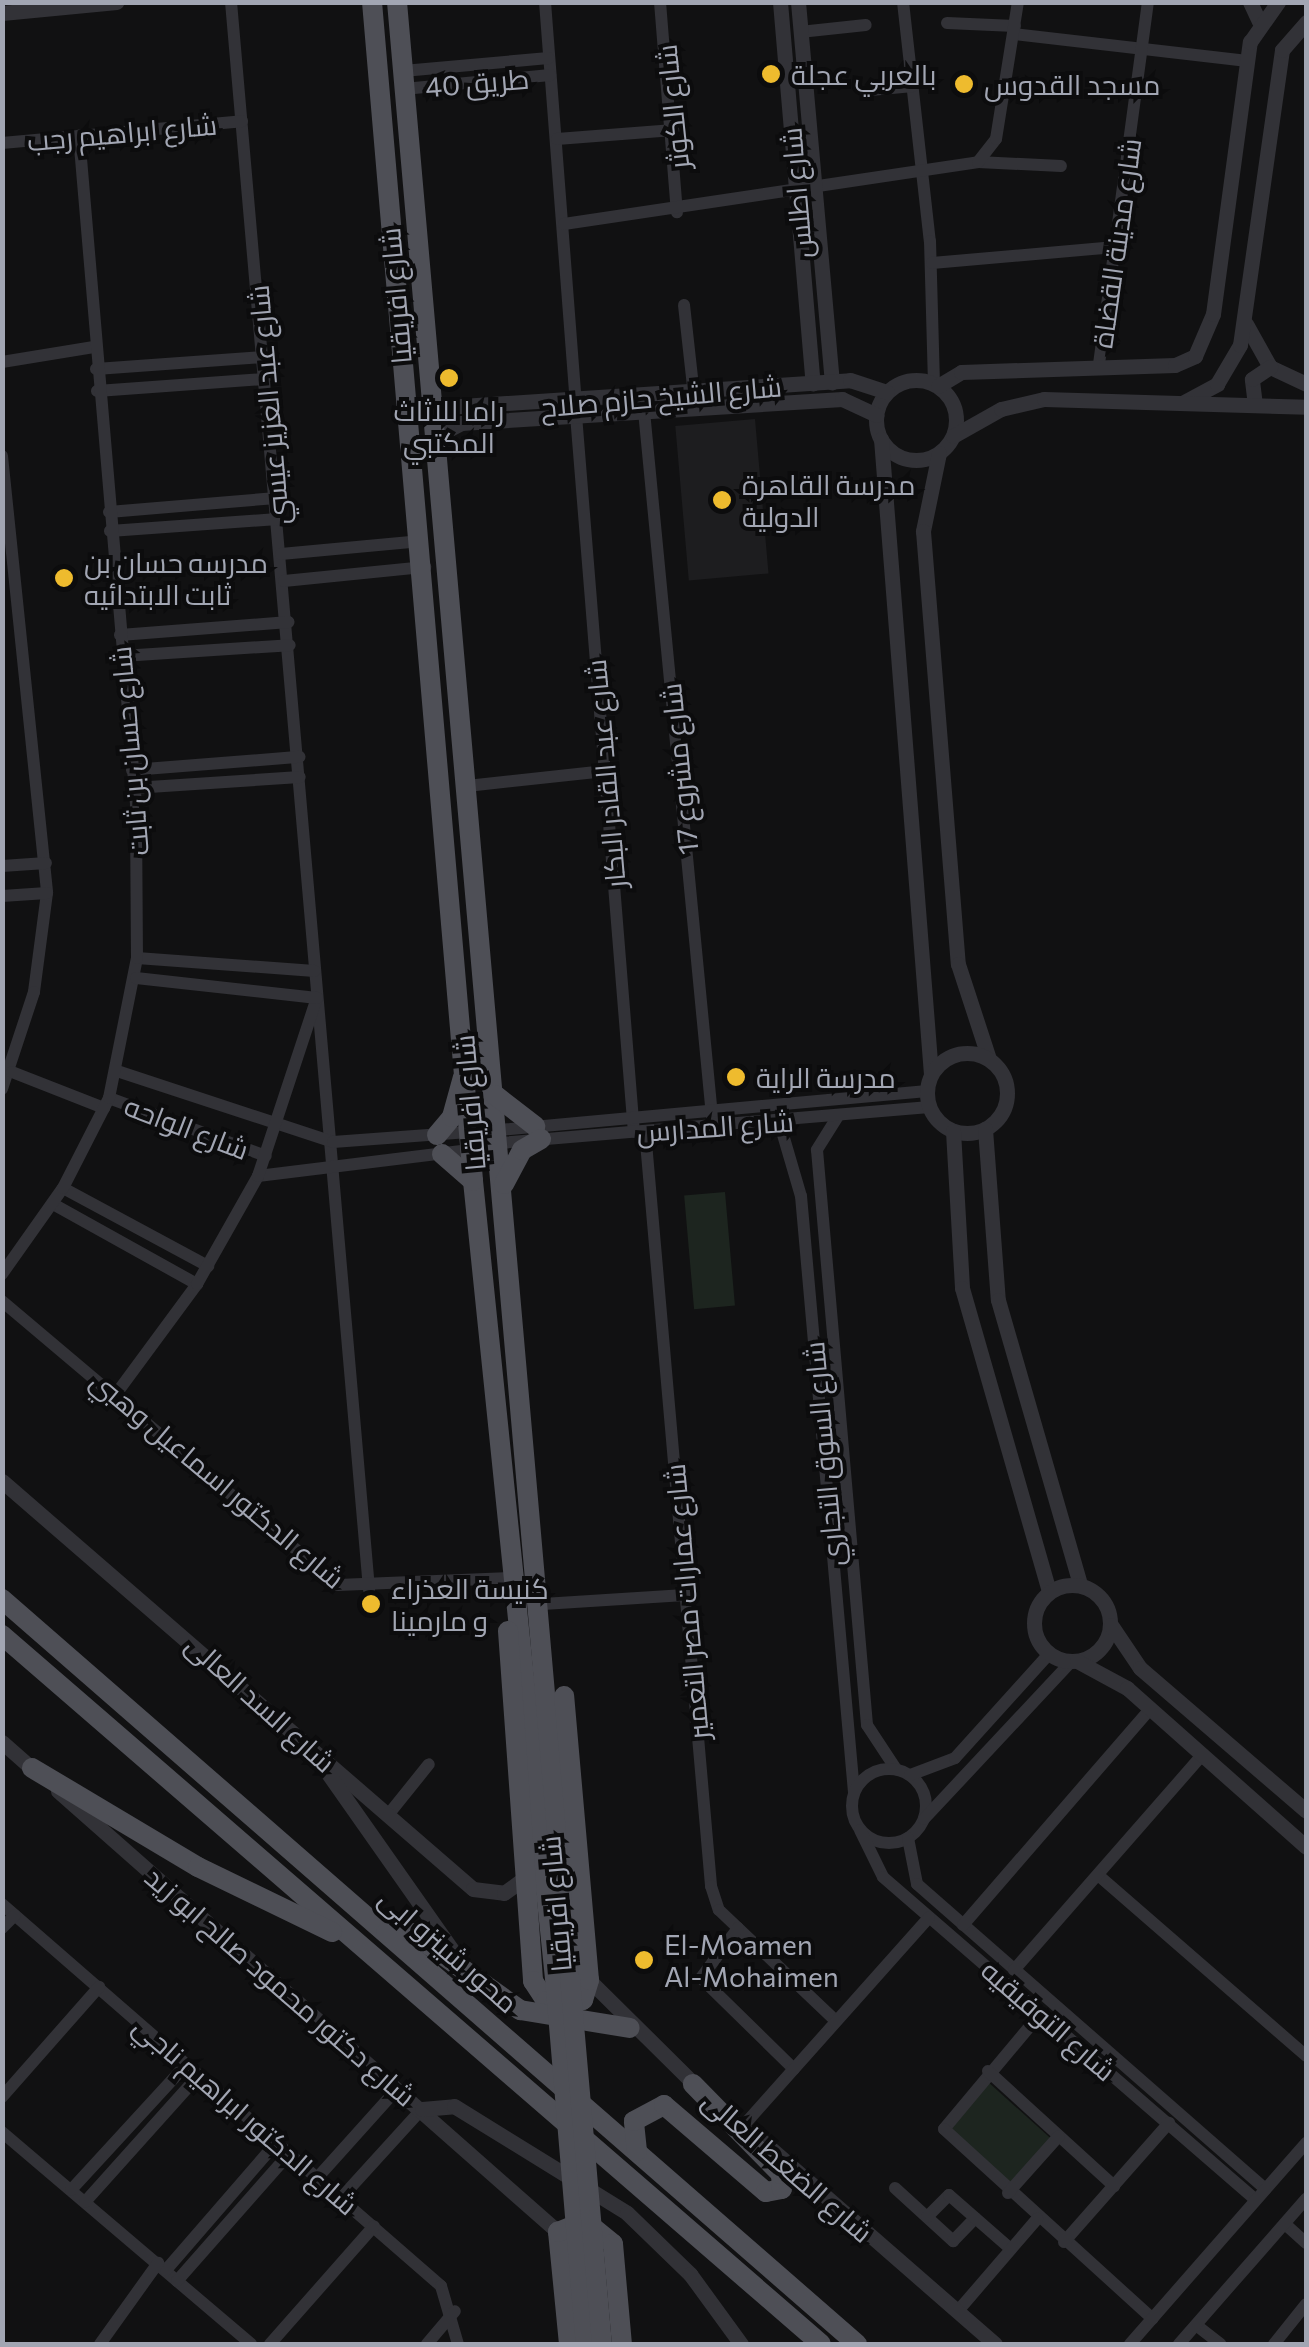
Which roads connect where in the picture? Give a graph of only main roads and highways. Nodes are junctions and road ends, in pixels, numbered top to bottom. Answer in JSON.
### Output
{"nodes":[{"id":1,"x":372,"y":2,"type":"edge"},
{"id":2,"x":397,"y":2,"type":"edge"},
{"id":3,"x":466,"y":1071,"type":"junction"},
{"id":4,"x":495,"y":1095,"type":"junction"},
{"id":5,"x":473,"y":1181,"type":"junction"},
{"id":6,"x":504,"y":1184,"type":"junction"},
{"id":7,"x":2,"y":1599,"type":"edge"},
{"id":8,"x":543,"y":1604,"type":"junction"},
{"id":9,"x":518,"y":1606,"type":"junction"},
{"id":10,"x":2,"y":1636,"type":"edge"},
{"id":11,"x":32,"y":1768,"type":"road end"},
{"id":12,"x":386,"y":1932,"type":"junction"},
{"id":13,"x":349,"y":1939,"type":"junction"},
{"id":14,"x":630,"y":2028,"type":"road end"},
{"id":15,"x":693,"y":2084,"type":"road end"},
{"id":16,"x":638,"y":2151,"type":"junction"},
{"id":17,"x":569,"y":2344,"type":"edge"},
{"id":18,"x":586,"y":2344,"type":"edge"},
{"id":19,"x":602,"y":2344,"type":"edge"},
{"id":20,"x":622,"y":2344,"type":"edge"},
{"id":21,"x":821,"y":2344,"type":"edge"},
{"id":22,"x":857,"y":2344,"type":"edge"}],
"edges":[{"from":1,"to":3,"type":"main road","name":"شارع افريقيا"},
{"from":2,"to":4,"type":"main road","name":"شارع افريقيا"},
{"from":3,"to":5,"type":"main road","name":"شارع افريقيا"},
{"from":3,"to":5,"type":"main road"},
{"from":4,"to":6,"type":"main road","name":"شارع افريقيا"},
{"from":4,"to":6,"type":"main road"},
{"from":5,"to":9,"type":"main road","name":"شارع افريقيا"},
{"from":6,"to":8,"type":"main road","name":"شارع افريقيا"},
{"from":7,"to":12,"type":"main road","name":"محور شينزو ابى"},
{"from":8,"to":9,"type":"main road","name":"شارع افريقيا"},
{"from":8,"to":19,"type":"main road","bridge":true},
{"from":9,"to":18,"type":"main road","bridge":true},
{"from":10,"to":13,"type":"main road","name":"محور شينزو ابى"},
{"from":11,"to":13,"type":"main road"},
{"from":12,"to":14,"type":"main road"},
{"from":12,"to":16,"type":"main road","name":"محور شينزو ابى"},
{"from":13,"to":21,"type":"main road","name":"محور شينزو ابى"},
{"from":15,"to":16,"type":"main road"},
{"from":16,"to":22,"type":"main road","name":"محور شينزو ابى"},
{"from":17,"to":20,"type":"main road"}]}
